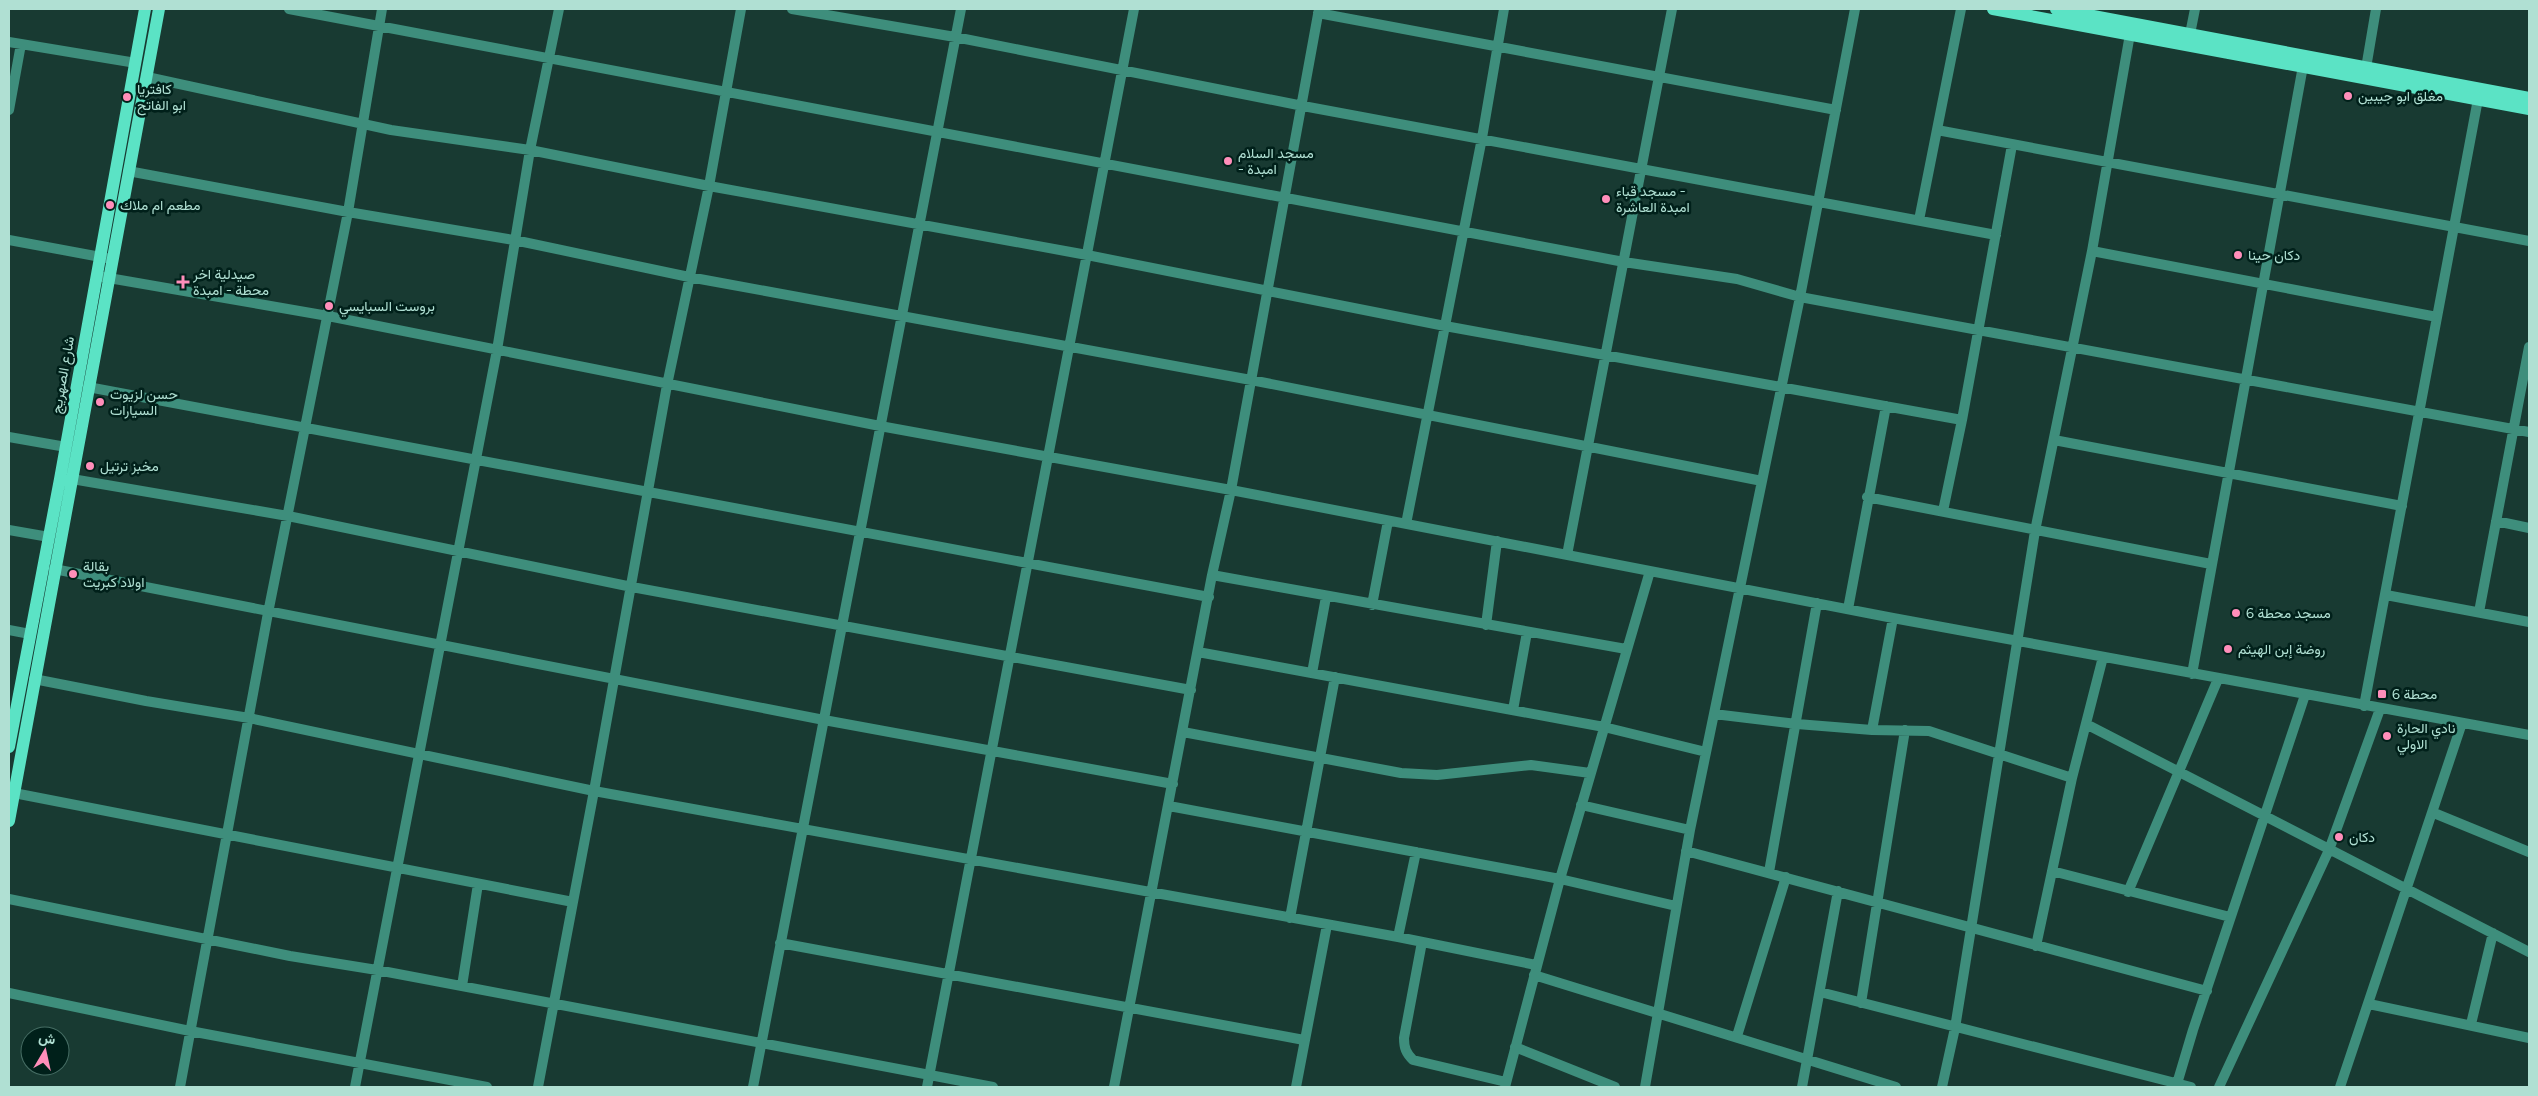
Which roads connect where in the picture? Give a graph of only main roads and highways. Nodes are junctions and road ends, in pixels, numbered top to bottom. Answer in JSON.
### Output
{"nodes":[{"id":1,"x":146,"y":9,"type":"edge"},
{"id":2,"x":159,"y":9,"type":"edge"},
{"id":3,"x":1992,"y":9,"type":"edge"},
{"id":4,"x":2056,"y":9,"type":"edge"},
{"id":5,"x":2365,"y":72,"type":"junction"},
{"id":6,"x":2529,"y":98,"type":"edge"},
{"id":7,"x":2529,"y":109,"type":"edge"},
{"id":8,"x":106,"y":258,"type":"junction"},
{"id":9,"x":103,"y":276,"type":"junction"},
{"id":10,"x":9,"y":747,"type":"edge"},
{"id":11,"x":9,"y":821,"type":"edge"}],
"edges":[{"from":1,"to":8,"type":"main road"},
{"from":2,"to":8,"type":"main road"},
{"from":3,"to":5,"type":"main road"},
{"from":4,"to":5,"type":"main road"},
{"from":5,"to":6,"type":"main road"},
{"from":5,"to":7,"type":"main road"},
{"from":8,"to":9,"type":"main road"},
{"from":9,"to":10,"type":"main road","name":"شارع الصهريج"},
{"from":9,"to":11,"type":"main road"}]}
